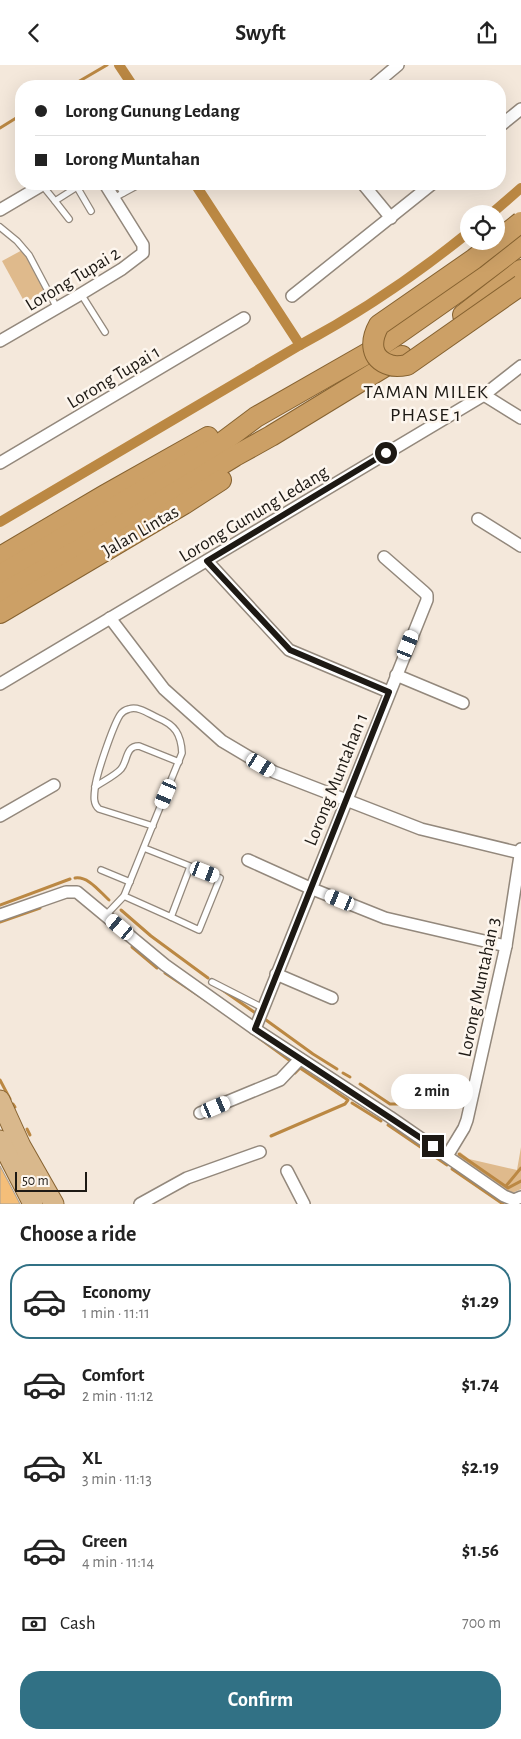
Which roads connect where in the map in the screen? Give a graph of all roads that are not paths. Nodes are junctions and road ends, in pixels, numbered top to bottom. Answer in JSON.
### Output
{"nodes":[{"id":1,"x":398,"y":65,"type":"edge"},
{"id":2,"x":380,"y":80,"type":"edge"},
{"id":3,"x":521,"y":109,"type":"edge"},
{"id":4,"x":506,"y":120,"type":"edge"},
{"id":5,"x":33,"y":190,"type":"edge"},
{"id":6,"x":47,"y":190,"type":"edge"},
{"id":7,"x":69,"y":190,"type":"edge"},
{"id":8,"x":79,"y":190,"type":"edge"},
{"id":9,"x":113,"y":190,"type":"edge"},
{"id":10,"x":119,"y":190,"type":"edge"},
{"id":11,"x":129,"y":190,"type":"edge"},
{"id":12,"x":369,"y":190,"type":"edge"},
{"id":13,"x":425,"y":190,"type":"edge"},
{"id":14,"x":119,"y":195,"type":"junction"},
{"id":15,"x":55,"y":201,"type":"junction"},
{"id":16,"x":0,"y":210,"type":"edge"},
{"id":17,"x":91,"y":211,"type":"dead end"},
{"id":18,"x":391,"y":218,"type":"junction"},
{"id":19,"x":69,"y":219,"type":"dead end"},
{"id":20,"x":521,"y":222,"type":"edge"},
{"id":21,"x":0,"y":227,"type":"edge"},
{"id":22,"x":521,"y":244,"type":"edge"},
{"id":23,"x":521,"y":270,"type":"edge"},
{"id":24,"x":521,"y":285,"type":"edge"},
{"id":25,"x":81,"y":295,"type":"junction"},
{"id":26,"x":292,"y":296,"type":"dead end"},
{"id":27,"x":57,"y":308,"type":"junction"},
{"id":28,"x":244,"y":318,"type":"dead end"},
{"id":29,"x":105,"y":332,"type":"dead end"},
{"id":30,"x":0,"y":341,"type":"edge"},
{"id":31,"x":521,"y":366,"type":"edge"},
{"id":32,"x":484,"y":395,"type":"junction"},
{"id":33,"x":256,"y":417,"type":"junction"},
{"id":34,"x":521,"y":417,"type":"edge"},
{"id":35,"x":271,"y":436,"type":"junction"},
{"id":36,"x":0,"y":463,"type":"edge"},
{"id":37,"x":478,"y":519,"type":"dead end"},
{"id":38,"x":521,"y":546,"type":"edge"},
{"id":39,"x":0,"y":557,"type":"edge"},
{"id":40,"x":384,"y":557,"type":"dead end"},
{"id":41,"x":207,"y":561,"type":"junction"},
{"id":42,"x":0,"y":575,"type":"edge"},
{"id":43,"x":0,"y":595,"type":"edge"},
{"id":44,"x":0,"y":613,"type":"edge"},
{"id":45,"x":110,"y":618,"type":"junction"},
{"id":46,"x":396,"y":675,"type":"junction"},
{"id":47,"x":0,"y":684,"type":"edge"},
{"id":48,"x":389,"y":692,"type":"junction"},
{"id":49,"x":464,"y":703,"type":"dead end"},
{"id":50,"x":179,"y":762,"type":"junction"},
{"id":51,"x":54,"y":785,"type":"dead end"},
{"id":52,"x":95,"y":787,"type":"junction"},
{"id":53,"x":346,"y":800,"type":"junction"},
{"id":54,"x":0,"y":815,"type":"edge"},
{"id":55,"x":153,"y":826,"type":"junction"},
{"id":56,"x":144,"y":848,"type":"junction"},
{"id":57,"x":521,"y":849,"type":"edge"},
{"id":58,"x":520,"y":853,"type":"edge"},
{"id":59,"x":248,"y":860,"type":"dead end"},
{"id":60,"x":190,"y":867,"type":"junction"},
{"id":61,"x":101,"y":870,"type":"dead end"},
{"id":62,"x":130,"y":881,"type":"junction"},
{"id":63,"x":310,"y":888,"type":"junction"},
{"id":64,"x":124,"y":895,"type":"junction"},
{"id":65,"x":0,"y":915,"type":"edge"},
{"id":66,"x":106,"y":915,"type":"junction"},
{"id":67,"x":171,"y":917,"type":"junction"},
{"id":68,"x":506,"y":946,"type":"junction"},
{"id":69,"x":276,"y":974,"type":"junction"},
{"id":70,"x":212,"y":982,"type":"dead end"},
{"id":71,"x":332,"y":998,"type":"dead end"},
{"id":72,"x":263,"y":1007,"type":"junction"},
{"id":73,"x":255,"y":1029,"type":"junction"},
{"id":74,"x":300,"y":1059,"type":"junction"},
{"id":75,"x":0,"y":1100,"type":"edge"},
{"id":76,"x":200,"y":1113,"type":"dead end"},
{"id":77,"x":0,"y":1140,"type":"edge"},
{"id":78,"x":260,"y":1153,"type":"dead end"},
{"id":79,"x":447,"y":1156,"type":"junction"},
{"id":80,"x":287,"y":1171,"type":"dead end"},
{"id":81,"x":521,"y":1197,"type":"edge"},
{"id":82,"x":34,"y":1204,"type":"edge"},
{"id":83,"x":54,"y":1204,"type":"edge"},
{"id":84,"x":140,"y":1204,"type":"edge"},
{"id":85,"x":304,"y":1204,"type":"edge"}],
"edges":[{"from":1,"to":2,"type":"street"},
{"from":3,"to":4,"type":"street"},
{"from":5,"to":16,"type":"street"},
{"from":6,"to":15,"type":"lane"},
{"from":7,"to":15,"type":"lane"},
{"from":8,"to":17,"type":"lane"},
{"from":9,"to":14,"type":"street","name":"Lorong Tupai 2"},
{"from":10,"to":14,"type":"lane"},
{"from":11,"to":14,"type":"lane"},
{"from":12,"to":18,"type":"street"},
{"from":13,"to":18,"type":"street"},
{"from":14,"to":25,"type":"street","name":"Lorong Tupai 2"},
{"from":15,"to":19,"type":"lane"},
{"from":18,"to":26,"type":"street"},
{"from":20,"to":24,"type":"highway","bridge":true},
{"from":21,"to":27,"type":"lane"},
{"from":22,"to":33,"type":"highway","name":"Jalan Lintas"},
{"from":23,"to":35,"type":"highway","name":"Jalan Lintas"},
{"from":25,"to":27,"type":"street","name":"Lorong Tupai 2"},
{"from":25,"to":29,"type":"lane"},
{"from":27,"to":30,"type":"street","name":"Lorong Tupai 2"},
{"from":28,"to":36,"type":"street","name":"Lorong Tupai 1"},
{"from":31,"to":32,"type":"street","name":"Lorong Gunung Ledang"},
{"from":32,"to":34,"type":"street"},
{"from":32,"to":41,"type":"street","name":"Lorong Gunung Ledang"},
{"from":33,"to":39,"type":"highway","name":"Jalan Lintas"},
{"from":33,"to":42,"type":"highway","name":"Jalan Lintas"},
{"from":35,"to":43,"type":"highway","name":"Jalan Lintas"},
{"from":35,"to":44,"type":"highway","name":"Jalan Lintas"},
{"from":37,"to":38,"type":"street"},
{"from":40,"to":46,"type":"street","name":"Lorong Muntahan 1"},
{"from":41,"to":45,"type":"street","name":"Lorong Gunung Ledang"},
{"from":41,"to":48,"type":"street"},
{"from":45,"to":47,"type":"street","name":"Lorong Gunung Ledang"},
{"from":45,"to":53,"type":"street"},
{"from":46,"to":48,"type":"street","name":"Lorong Muntahan 1"},
{"from":46,"to":49,"type":"street"},
{"from":48,"to":53,"type":"street","name":"Lorong Muntahan 1"},
{"from":50,"to":52,"type":"lane"},
{"from":50,"to":52,"type":"lane"},
{"from":50,"to":55,"type":"lane"},
{"from":51,"to":54,"type":"street"},
{"from":52,"to":55,"type":"lane"},
{"from":53,"to":58,"type":"street"},
{"from":53,"to":63,"type":"street","name":"Lorong Muntahan 1"},
{"from":55,"to":56,"type":"lane"},
{"from":56,"to":60,"type":"lane"},
{"from":56,"to":62,"type":"lane"},
{"from":57,"to":58,"type":"street","name":"Lorong Muntahan 3"},
{"from":58,"to":68,"type":"street","name":"Lorong Muntahan 3"},
{"from":59,"to":63,"type":"street"},
{"from":60,"to":67,"type":"lane"},
{"from":60,"to":67,"type":"lane"},
{"from":61,"to":62,"type":"lane"},
{"from":62,"to":64,"type":"lane"},
{"from":63,"to":68,"type":"street"},
{"from":63,"to":69,"type":"street","name":"Lorong Muntahan 1"},
{"from":64,"to":66,"type":"lane"},
{"from":64,"to":67,"type":"lane"},
{"from":65,"to":66,"type":"street"},
{"from":66,"to":73,"type":"street"},
{"from":68,"to":79,"type":"street","name":"Lorong Muntahan 3"},
{"from":69,"to":71,"type":"street"},
{"from":69,"to":72,"type":"street","name":"Lorong Muntahan 1"},
{"from":70,"to":72,"type":"lane"},
{"from":72,"to":73,"type":"street","name":"Lorong Muntahan 1"},
{"from":73,"to":74,"type":"street"},
{"from":74,"to":76,"type":"street"},
{"from":74,"to":79,"type":"street"},
{"from":75,"to":83,"type":"main road"},
{"from":77,"to":82,"type":"main road"},
{"from":78,"to":84,"type":"street"},
{"from":79,"to":81,"type":"street"},
{"from":80,"to":85,"type":"street"}]}
